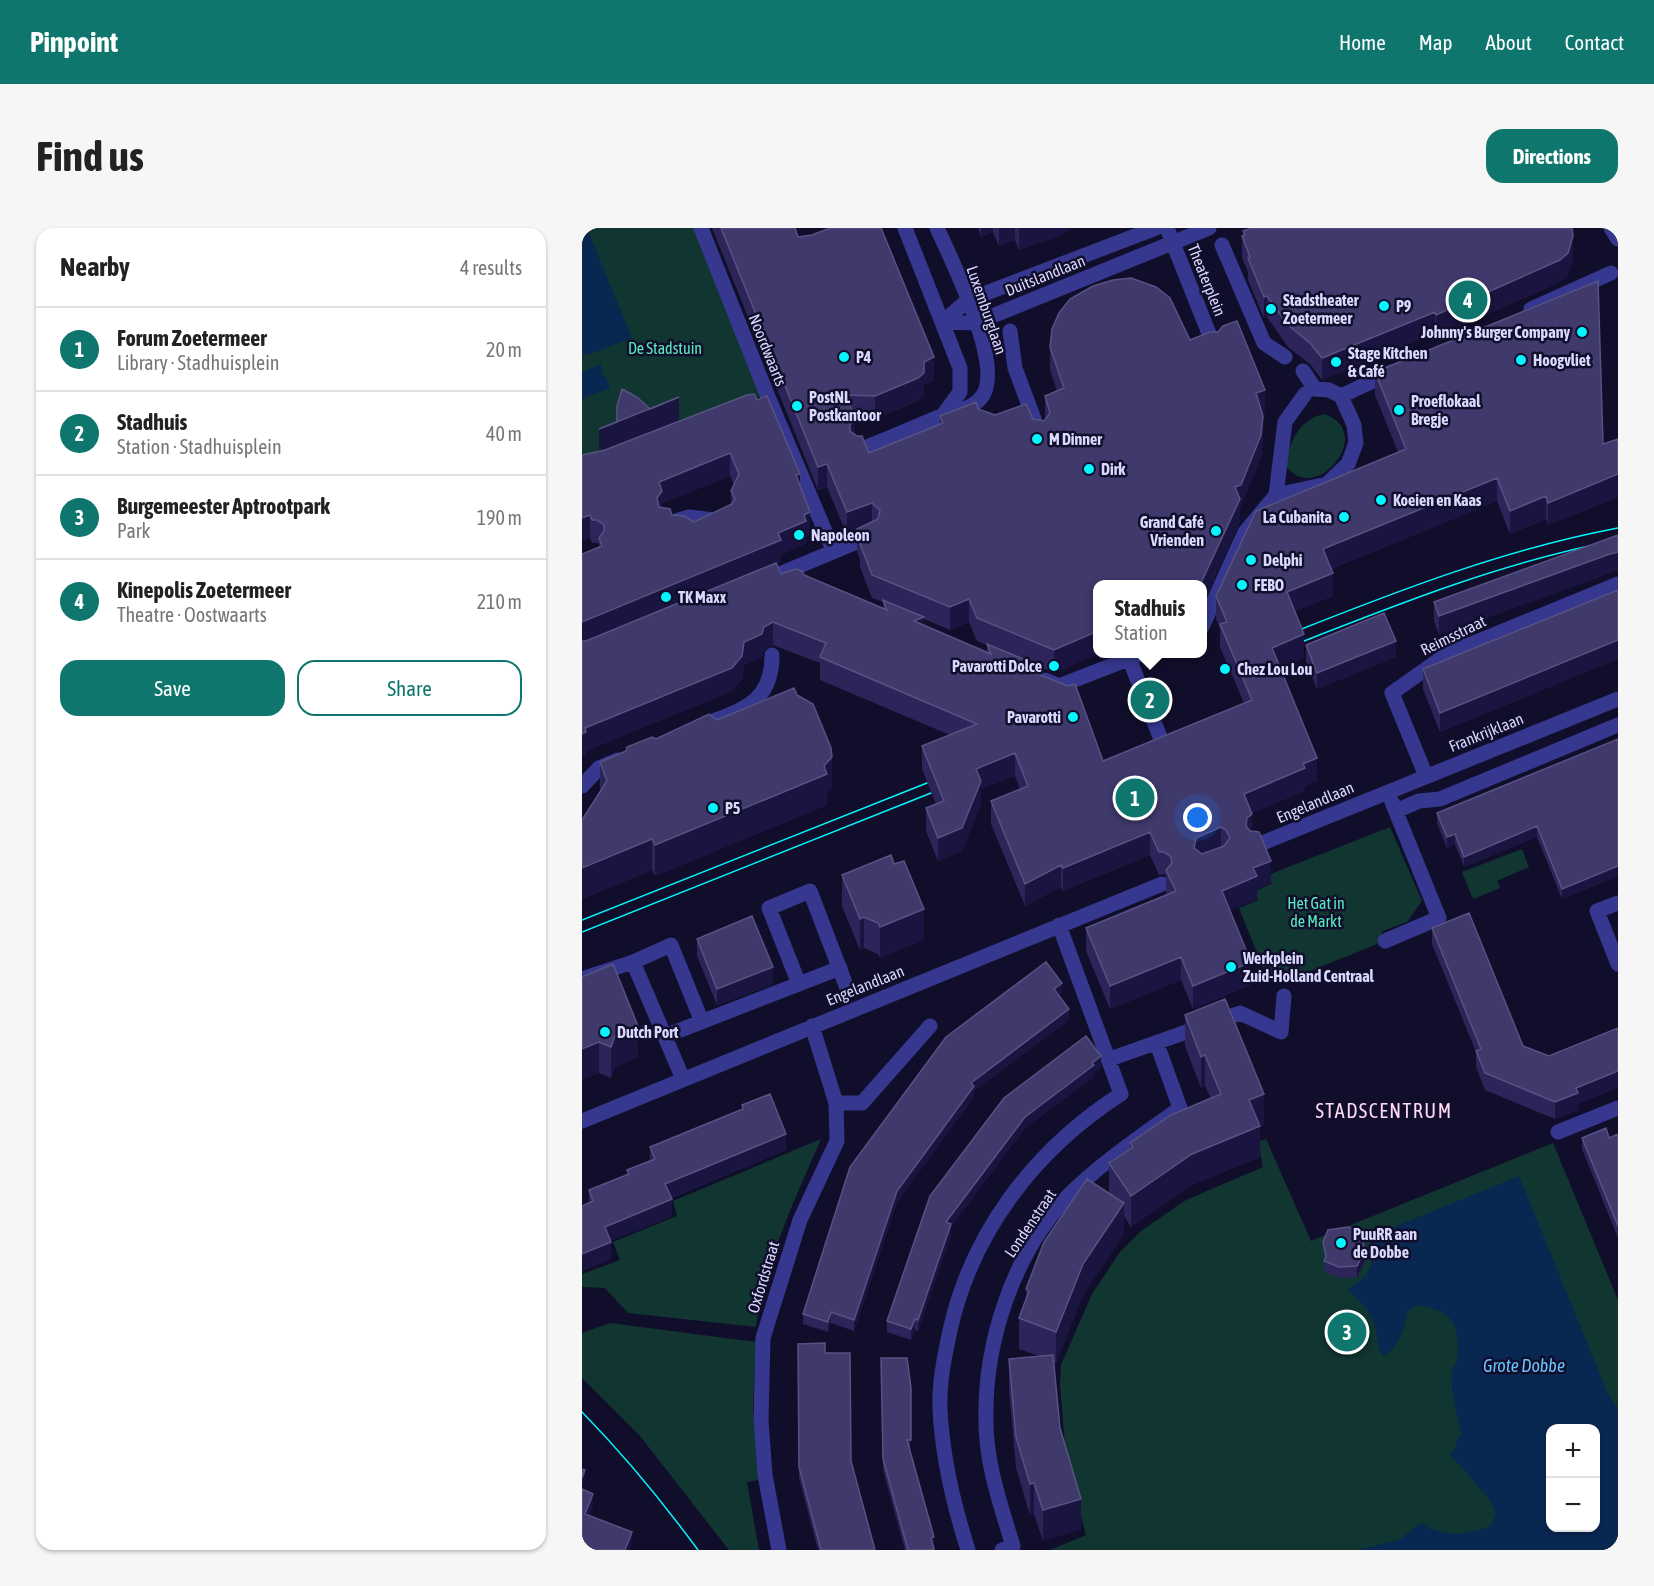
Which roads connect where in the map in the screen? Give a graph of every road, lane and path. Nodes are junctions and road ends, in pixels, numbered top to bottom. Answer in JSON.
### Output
{"nodes":[{"id":1,"x":701,"y":228,"type":"edge"},
{"id":2,"x":905,"y":228,"type":"edge"},
{"id":3,"x":937,"y":228,"type":"edge"},
{"id":4,"x":1156,"y":228,"type":"edge"},
{"id":5,"x":1167,"y":228,"type":"edge"},
{"id":6,"x":1209,"y":228,"type":"edge"},
{"id":7,"x":1611,"y":228,"type":"edge"},
{"id":8,"x":1618,"y":239,"type":"edge"},
{"id":9,"x":1173,"y":243,"type":"junction"},
{"id":10,"x":1222,"y":244,"type":"dead end"},
{"id":11,"x":1611,"y":273,"type":"dead end"},
{"id":12,"x":968,"y":300,"type":"junction"},
{"id":13,"x":1516,"y":316,"type":"edge"},
{"id":14,"x":943,"y":322,"type":"junction"},
{"id":15,"x":975,"y":323,"type":"junction"},
{"id":16,"x":1010,"y":331,"type":"dead end"},
{"id":17,"x":1214,"y":346,"type":"edge"},
{"id":18,"x":1285,"y":357,"type":"dead end"},
{"id":19,"x":1412,"y":363,"type":"edge"},
{"id":20,"x":1303,"y":371,"type":"dead end"},
{"id":21,"x":1305,"y":394,"type":"dead end"},
{"id":22,"x":1341,"y":396,"type":"junction"},
{"id":23,"x":943,"y":415,"type":"junction"},
{"id":24,"x":1040,"y":435,"type":"edge"},
{"id":25,"x":859,"y":450,"type":"edge"},
{"id":26,"x":1276,"y":495,"type":"junction"},
{"id":27,"x":725,"y":521,"type":"edge"},
{"id":28,"x":666,"y":523,"type":"edge"},
{"id":29,"x":871,"y":536,"type":"edge"},
{"id":30,"x":833,"y":550,"type":"junction"},
{"id":31,"x":781,"y":574,"type":"junction"},
{"id":32,"x":802,"y":582,"type":"edge"},
{"id":33,"x":1618,"y":584,"type":"edge"},
{"id":34,"x":745,"y":589,"type":"edge"},
{"id":35,"x":1207,"y":618,"type":"edge"},
{"id":36,"x":772,"y":655,"type":"dead end"},
{"id":37,"x":1129,"y":658,"type":"edge"},
{"id":38,"x":1135,"y":658,"type":"edge"},
{"id":39,"x":1027,"y":673,"type":"edge"},
{"id":40,"x":1618,"y":699,"type":"edge"},
{"id":41,"x":1618,"y":725,"type":"edge"},
{"id":42,"x":679,"y":735,"type":"edge"},
{"id":43,"x":1164,"y":747,"type":"edge"},
{"id":44,"x":637,"y":752,"type":"edge"},
{"id":45,"x":1426,"y":776,"type":"junction"},
{"id":46,"x":582,"y":786,"type":"edge"},
{"id":47,"x":1388,"y":791,"type":"junction"},
{"id":48,"x":1396,"y":810,"type":"junction"},
{"id":49,"x":1256,"y":846,"type":"edge"},
{"id":50,"x":1162,"y":884,"type":"dead end"},
{"id":51,"x":1618,"y":903,"type":"edge"},
{"id":52,"x":1059,"y":925,"type":"junction"},
{"id":53,"x":1385,"y":941,"type":"dead end"},
{"id":54,"x":633,"y":962,"type":"junction"},
{"id":55,"x":1618,"y":964,"type":"edge"},
{"id":56,"x":840,"y":968,"type":"junction"},
{"id":57,"x":582,"y":979,"type":"edge"},
{"id":58,"x":798,"y":984,"type":"junction"},
{"id":59,"x":847,"y":988,"type":"dead end"},
{"id":60,"x":1284,"y":996,"type":"dead end"},
{"id":61,"x":702,"y":1022,"type":"junction"},
{"id":62,"x":812,"y":1026,"type":"junction"},
{"id":63,"x":930,"y":1026,"type":"dead end"},
{"id":64,"x":665,"y":1036,"type":"junction"},
{"id":65,"x":1157,"y":1044,"type":"junction"},
{"id":66,"x":1110,"y":1059,"type":"junction"},
{"id":67,"x":683,"y":1080,"type":"junction"},
{"id":68,"x":836,"y":1103,"type":"junction"},
{"id":69,"x":1618,"y":1108,"type":"edge"},
{"id":70,"x":582,"y":1120,"type":"edge"},
{"id":71,"x":1558,"y":1132,"type":"dead end"},
{"id":72,"x":779,"y":1550,"type":"edge"},
{"id":73,"x":968,"y":1550,"type":"edge"},
{"id":74,"x":1002,"y":1550,"type":"edge"}],
"edges":[{"from":1,"to":30,"type":"street","name":"Noordwaarts"},
{"from":2,"to":14,"type":"street"},
{"from":3,"to":12,"type":"street","name":"Luxemburglaan"},
{"from":4,"to":12,"type":"street","name":"Duitslandlaan"},
{"from":5,"to":9,"type":"street","name":"Theaterplein"},
{"from":6,"to":9,"type":"street","name":"Duitslandlaan"},
{"from":7,"to":8,"type":"street"},
{"from":9,"to":15,"type":"street","name":"Duitslandlaan"},
{"from":9,"to":17,"type":"street","name":"Theaterplein"},
{"from":10,"to":18,"type":"street"},
{"from":11,"to":13,"type":"street"},
{"from":12,"to":14,"type":"street","name":"Duitslandlaan"},
{"from":12,"to":15,"type":"street","name":"Luxemburglaan"},
{"from":14,"to":15,"type":"street","name":"Duitslandlaan"},
{"from":14,"to":23,"type":"street"},
{"from":15,"to":23,"type":"street","name":"Luxemburglaan"},
{"from":16,"to":24,"type":"street"},
{"from":19,"to":22,"type":"street"},
{"from":20,"to":22,"type":"street"},
{"from":21,"to":26,"type":"street"},
{"from":22,"to":26,"type":"street"},
{"from":23,"to":25,"type":"street","name":"Luxemburglaan"},
{"from":26,"to":35,"type":"street"},
{"from":27,"to":28,"type":"street"},
{"from":29,"to":30,"type":"street"},
{"from":30,"to":31,"type":"street"},
{"from":31,"to":32,"type":"street"},
{"from":31,"to":34,"type":"street"},
{"from":33,"to":45,"type":"street","name":"Reimsstraat"},
{"from":36,"to":42,"type":"street"},
{"from":37,"to":39,"type":"street"},
{"from":38,"to":43,"type":"street"},
{"from":40,"to":45,"type":"street","name":"Frankrijklaan"},
{"from":41,"to":48,"type":"street"},
{"from":44,"to":46,"type":"street"},
{"from":45,"to":47,"type":"street","name":"Frankrijklaan"},
{"from":47,"to":48,"type":"street"},
{"from":47,"to":49,"type":"street","name":"Engelandlaan"},
{"from":48,"to":53,"type":"street"},
{"from":50,"to":52,"type":"street","name":"Engelandlaan"},
{"from":51,"to":55,"type":"street"},
{"from":52,"to":62,"type":"street","name":"Engelandlaan"},
{"from":52,"to":66,"type":"street","name":"Londenstraat"},
{"from":54,"to":57,"type":"street"},
{"from":54,"to":61,"type":"street"},
{"from":54,"to":64,"type":"street"},
{"from":56,"to":58,"type":"street"},
{"from":56,"to":58,"type":"street"},
{"from":56,"to":59,"type":"street"},
{"from":58,"to":61,"type":"street"},
{"from":60,"to":65,"type":"street"},
{"from":61,"to":64,"type":"street"},
{"from":62,"to":67,"type":"street","name":"Engelandlaan"},
{"from":62,"to":68,"type":"street","name":"Oxfordstraat"},
{"from":63,"to":68,"type":"street"},
{"from":64,"to":67,"type":"street"},
{"from":65,"to":66,"type":"street"},
{"from":65,"to":74,"type":"street","name":"Londenstraat"},
{"from":66,"to":73,"type":"street","name":"Londenstraat"},
{"from":67,"to":70,"type":"street","name":"Engelandlaan"},
{"from":68,"to":72,"type":"street","name":"Oxfordstraat"},
{"from":69,"to":71,"type":"street"}]}
